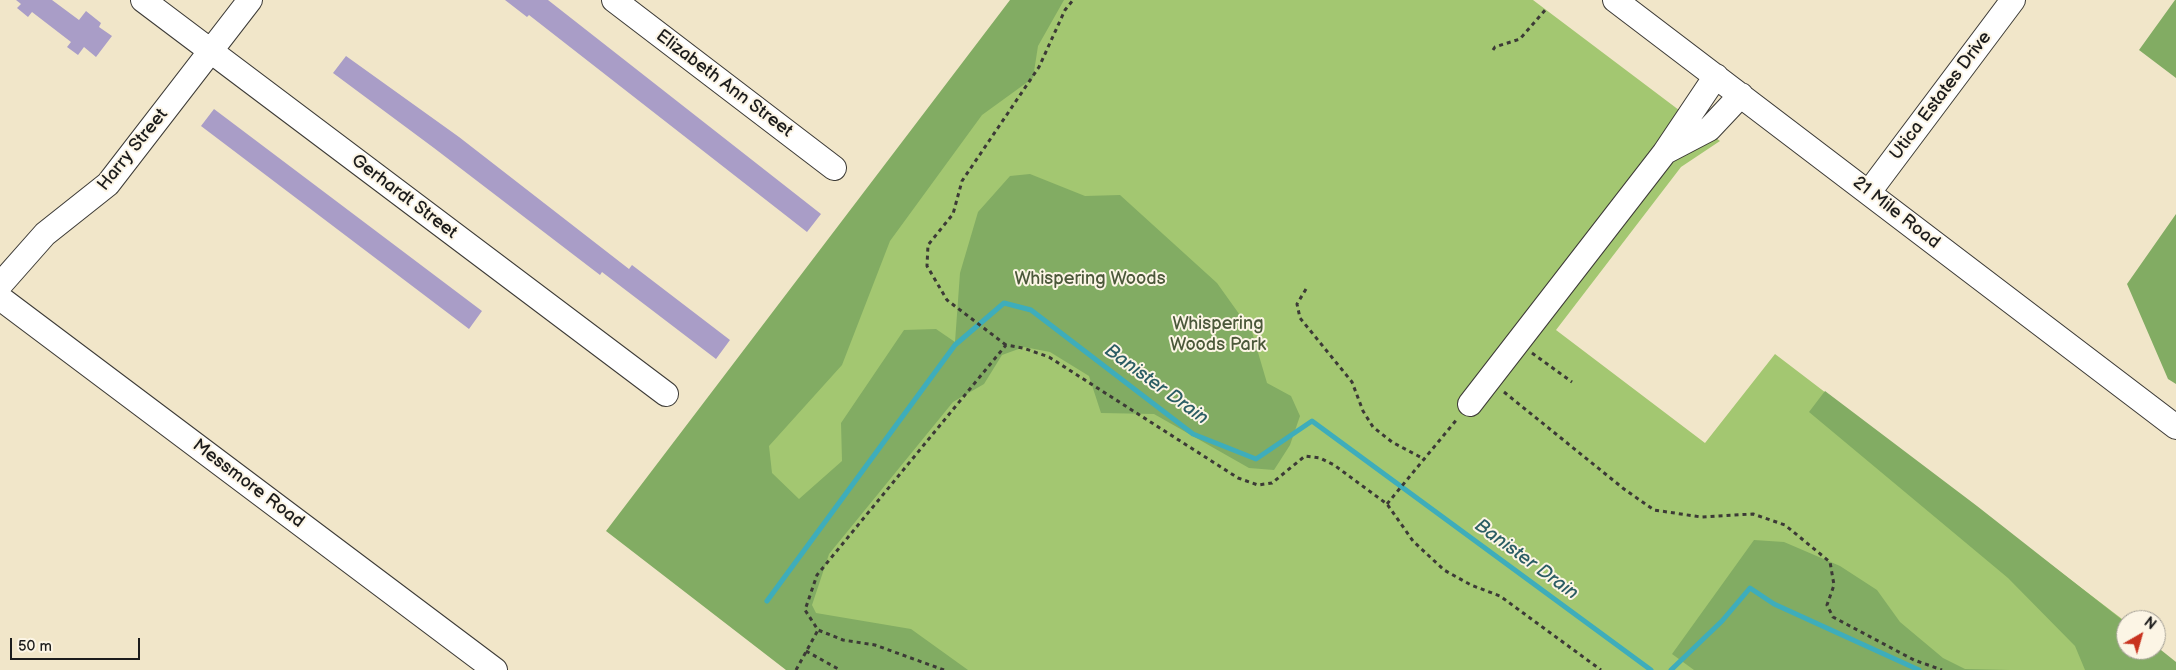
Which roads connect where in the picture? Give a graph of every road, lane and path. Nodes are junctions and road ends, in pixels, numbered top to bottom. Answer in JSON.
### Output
{"nodes":[{"id":1,"x":143,"y":0,"type":"edge"},
{"id":2,"x":250,"y":0,"type":"edge"},
{"id":3,"x":614,"y":0,"type":"edge"},
{"id":4,"x":1073,"y":0,"type":"edge"},
{"id":5,"x":1615,"y":0,"type":"edge"},
{"id":6,"x":2013,"y":0,"type":"edge"},
{"id":7,"x":1546,"y":10,"type":"dead end"},
{"id":8,"x":1493,"y":50,"type":"dead end"},
{"id":9,"x":212,"y":52,"type":"junction"},
{"id":10,"x":1716,"y":76,"type":"junction"},
{"id":11,"x":1741,"y":94,"type":"junction"},
{"id":12,"x":1665,"y":152,"type":"junction"},
{"id":13,"x":834,"y":168,"type":"dead end"},
{"id":14,"x":1869,"y":192,"type":"junction"},
{"id":15,"x":0,"y":285,"type":"edge"},
{"id":16,"x":1306,"y":289,"type":"dead end"},
{"id":17,"x":0,"y":298,"type":"edge"},
{"id":18,"x":1518,"y":342,"type":"junction"},
{"id":19,"x":1006,"y":345,"type":"junction"},
{"id":20,"x":1489,"y":379,"type":"junction"},
{"id":21,"x":1572,"y":382,"type":"dead end"},
{"id":22,"x":666,"y":394,"type":"dead end"},
{"id":23,"x":1470,"y":404,"type":"joint"},
{"id":24,"x":2176,"y":427,"type":"edge"},
{"id":25,"x":1424,"y":459,"type":"junction"},
{"id":26,"x":1387,"y":504,"type":"junction"},
{"id":27,"x":818,"y":630,"type":"junction"},
{"id":28,"x":806,"y":651,"type":"junction"},
{"id":29,"x":495,"y":670,"type":"edge"},
{"id":30,"x":796,"y":670,"type":"edge"},
{"id":31,"x":840,"y":670,"type":"edge"},
{"id":32,"x":944,"y":670,"type":"edge"},
{"id":33,"x":1601,"y":670,"type":"edge"},
{"id":34,"x":1942,"y":670,"type":"edge"}],
"edges":[{"from":1,"to":9,"type":"street","name":"Gerhardt Street"},
{"from":2,"to":9,"type":"street","name":"Harry Street"},
{"from":3,"to":13,"type":"street","name":"Elizabeth Ann Street"},
{"from":4,"to":19,"type":"path"},
{"from":5,"to":10,"type":"street","name":"21 Mile Road"},
{"from":6,"to":14,"type":"street","name":"Utica Estates Drive"},
{"from":7,"to":8,"type":"path"},
{"from":9,"to":15,"type":"street","name":"Harry Street"},
{"from":9,"to":22,"type":"street","name":"Gerhardt Street"},
{"from":10,"to":11,"type":"street","name":"21 Mile Road"},
{"from":10,"to":12,"type":"street"},
{"from":11,"to":12,"type":"street"},
{"from":11,"to":14,"type":"street","name":"21 Mile Road"},
{"from":12,"to":18,"type":"street"},
{"from":14,"to":24,"type":"street","name":"21 Mile Road"},
{"from":16,"to":25,"type":"path"},
{"from":17,"to":29,"type":"street","name":"Messmore Road"},
{"from":18,"to":20,"type":"street"},
{"from":18,"to":21,"type":"path"},
{"from":19,"to":26,"type":"path"},
{"from":19,"to":27,"type":"path"},
{"from":20,"to":23,"type":"street"},
{"from":20,"to":34,"type":"path"},
{"from":23,"to":25,"type":"path"},
{"from":25,"to":26,"type":"path"},
{"from":26,"to":33,"type":"path"},
{"from":27,"to":28,"type":"path"},
{"from":27,"to":32,"type":"path"},
{"from":28,"to":30,"type":"path"},
{"from":28,"to":31,"type":"path"}]}
